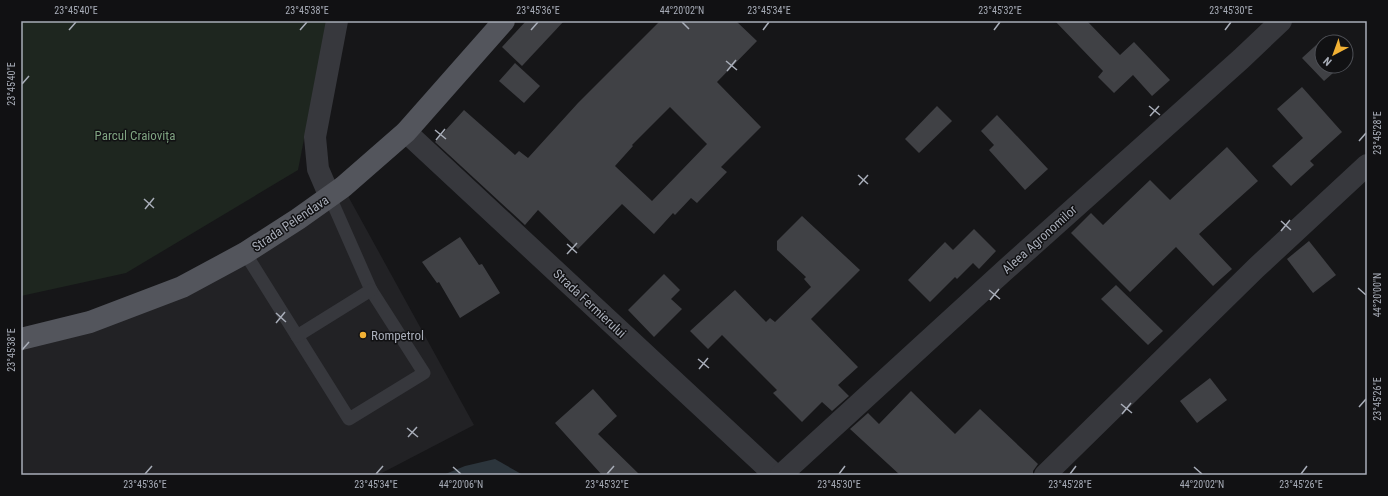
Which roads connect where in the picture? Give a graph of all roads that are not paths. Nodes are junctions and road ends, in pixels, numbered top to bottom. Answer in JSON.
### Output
{"nodes":[{"id":1,"x":337,"y":21,"type":"edge"},
{"id":2,"x":504,"y":21,"type":"edge"},
{"id":3,"x":1281,"y":21,"type":"edge"},
{"id":4,"x":406,"y":132,"type":"junction"},
{"id":5,"x":1367,"y":165,"type":"edge"},
{"id":6,"x":330,"y":196,"type":"junction"},
{"id":7,"x":245,"y":253,"type":"junction"},
{"id":8,"x":371,"y":290,"type":"junction"},
{"id":9,"x":297,"y":336,"type":"junction"},
{"id":10,"x":21,"y":340,"type":"edge"},
{"id":11,"x":775,"y":475,"type":"edge"},
{"id":12,"x":781,"y":475,"type":"edge"},
{"id":13,"x":1045,"y":475,"type":"edge"}],
"edges":[{"from":1,"to":6,"type":"street"},
{"from":2,"to":4,"type":"main road","name":"Strada Pelendava"},
{"from":3,"to":12,"type":"street","name":"Aleea Agronomilor"},
{"from":4,"to":6,"type":"main road","name":"Strada Pelendava"},
{"from":4,"to":11,"type":"street","name":"Strada Fermierului"},
{"from":5,"to":13,"type":"street"},
{"from":6,"to":7,"type":"main road","name":"Strada Pelendava"},
{"from":6,"to":8,"type":"lane"},
{"from":7,"to":9,"type":"lane"},
{"from":7,"to":10,"type":"main road","name":"Strada Pelendava"},
{"from":8,"to":9,"type":"lane"},
{"from":8,"to":9,"type":"lane"}]}
